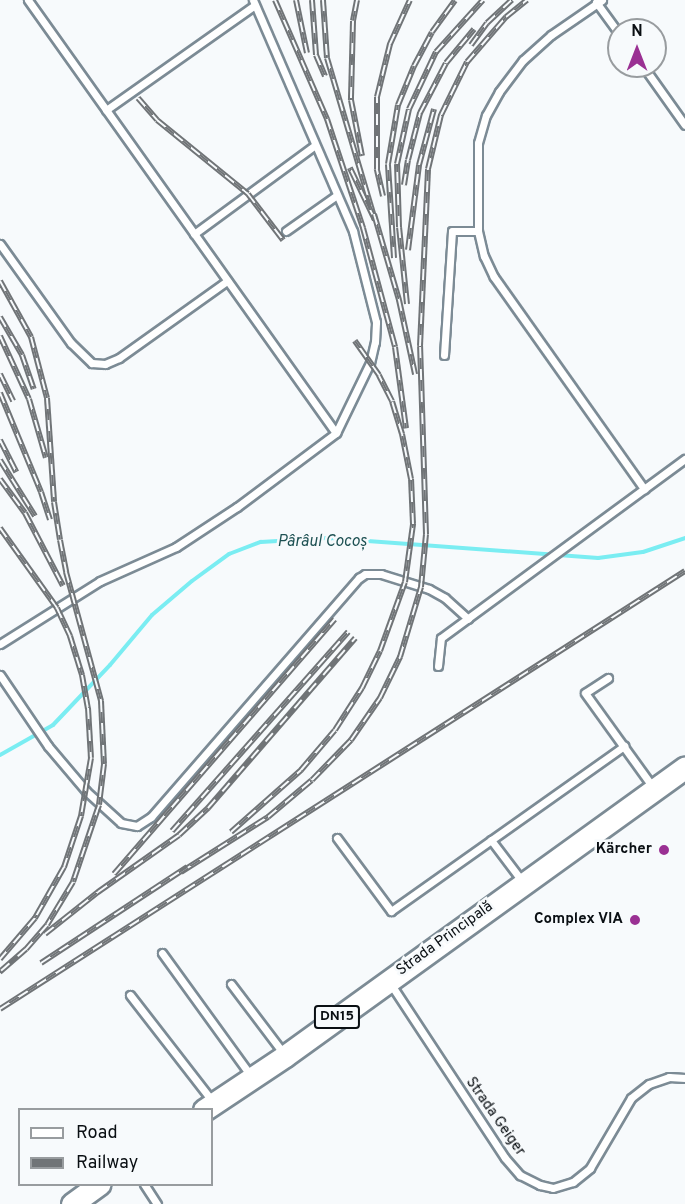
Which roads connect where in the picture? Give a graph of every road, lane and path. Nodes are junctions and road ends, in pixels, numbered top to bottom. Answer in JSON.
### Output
{"nodes":[{"id":1,"x":28,"y":0,"type":"edge"},
{"id":2,"x":598,"y":1,"type":"edge"},
{"id":3,"x":254,"y":3,"type":"edge"},
{"id":4,"x":609,"y":18,"type":"edge"},
{"id":5,"x":651,"y":78,"type":"edge"},
{"id":6,"x":106,"y":110,"type":"junction"},
{"id":7,"x":685,"y":124,"type":"edge"},
{"id":8,"x":315,"y":145,"type":"junction"},
{"id":9,"x":337,"y":195,"type":"junction"},
{"id":10,"x":286,"y":231,"type":"dead end"},
{"id":11,"x":478,"y":231,"type":"junction"},
{"id":12,"x":194,"y":234,"type":"junction"},
{"id":13,"x":0,"y":244,"type":"edge"},
{"id":14,"x":227,"y":281,"type":"junction"},
{"id":15,"x":444,"y":355,"type":"dead end"},
{"id":16,"x":336,"y":433,"type":"junction"},
{"id":17,"x":685,"y":459,"type":"edge"},
{"id":18,"x":644,"y":489,"type":"junction"},
{"id":19,"x":468,"y":619,"type":"junction"},
{"id":20,"x":0,"y":644,"type":"edge"},
{"id":21,"x":438,"y":666,"type":"dead end"},
{"id":22,"x":0,"y":675,"type":"edge"},
{"id":23,"x":608,"y":678,"type":"dead end"},
{"id":24,"x":624,"y":746,"type":"junction"},
{"id":25,"x":685,"y":767,"type":"edge"},
{"id":26,"x":654,"y":788,"type":"junction"},
{"id":27,"x":337,"y":838,"type":"dead end"},
{"id":28,"x":491,"y":840,"type":"junction"},
{"id":29,"x":522,"y":882,"type":"junction"},
{"id":30,"x":162,"y":953,"type":"dead end"},
{"id":31,"x":388,"y":981,"type":"junction"},
{"id":32,"x":231,"y":984,"type":"dead end"},
{"id":33,"x":130,"y":995,"type":"dead end"},
{"id":34,"x":285,"y":1056,"type":"junction"},
{"id":35,"x":252,"y":1078,"type":"junction"},
{"id":36,"x":685,"y":1078,"type":"edge"},
{"id":37,"x":209,"y":1106,"type":"edge"},
{"id":38,"x":99,"y":1186,"type":"edge"},
{"id":39,"x":145,"y":1186,"type":"edge"},
{"id":40,"x":72,"y":1204,"type":"edge"},
{"id":41,"x":157,"y":1204,"type":"edge"}],
"edges":[{"from":1,"to":6,"type":"lane"},
{"from":2,"to":4,"type":"lane"},
{"from":2,"to":11,"type":"lane"},
{"from":3,"to":6,"type":"lane"},
{"from":3,"to":8,"type":"lane"},
{"from":5,"to":7,"type":"lane"},
{"from":6,"to":12,"type":"lane"},
{"from":8,"to":9,"type":"lane"},
{"from":8,"to":12,"type":"lane"},
{"from":9,"to":10,"type":"lane"},
{"from":9,"to":16,"type":"lane"},
{"from":11,"to":15,"type":"lane"},
{"from":11,"to":18,"type":"lane"},
{"from":12,"to":14,"type":"lane"},
{"from":13,"to":14,"type":"lane"},
{"from":14,"to":16,"type":"lane"},
{"from":16,"to":20,"type":"lane"},
{"from":17,"to":18,"type":"lane"},
{"from":18,"to":19,"type":"lane"},
{"from":19,"to":21,"type":"lane"},
{"from":19,"to":22,"type":"lane"},
{"from":23,"to":24,"type":"lane"},
{"from":24,"to":26,"type":"lane"},
{"from":24,"to":28,"type":"lane"},
{"from":25,"to":26,"type":"main road","name":"Strada Principală","number":"DN15"},
{"from":26,"to":29,"type":"main road","name":"Strada Principală","number":"DN15"},
{"from":27,"to":28,"type":"lane"},
{"from":28,"to":29,"type":"lane"},
{"from":29,"to":31,"type":"main road","name":"Strada Principală","number":"DN15"},
{"from":30,"to":35,"type":"lane"},
{"from":31,"to":34,"type":"main road","name":"Strada Principală","number":"DN15"},
{"from":31,"to":36,"type":"lane","name":"Strada Geiger"},
{"from":32,"to":34,"type":"lane"},
{"from":33,"to":37,"type":"lane"},
{"from":34,"to":35,"type":"main road","name":"Strada Principală","number":"DN15"},
{"from":35,"to":37,"type":"main road","name":"Strada Principală","number":"DN15"},
{"from":38,"to":40,"type":"main road"},
{"from":39,"to":41,"type":"lane"}]}
